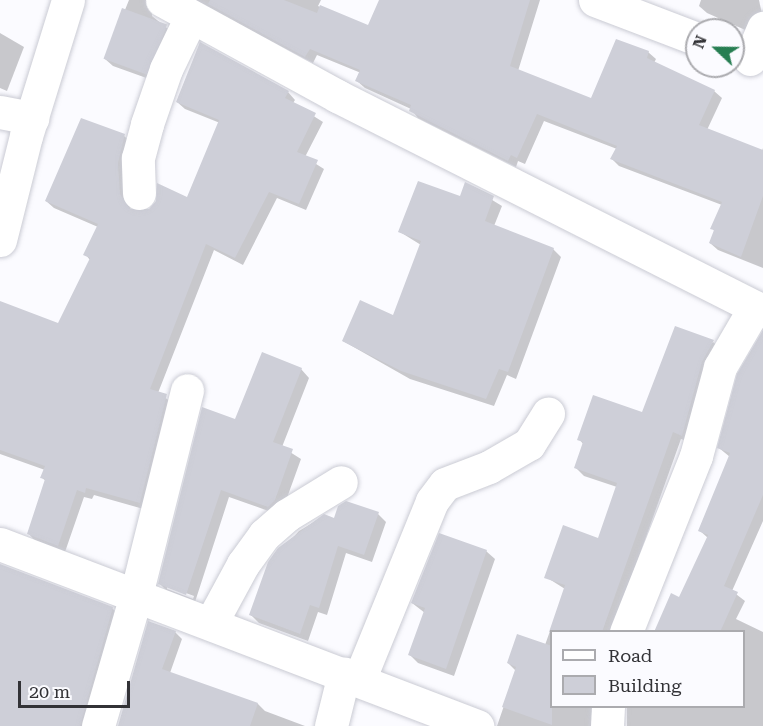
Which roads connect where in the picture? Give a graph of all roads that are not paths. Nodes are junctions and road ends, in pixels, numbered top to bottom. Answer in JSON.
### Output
{"nodes":[{"id":1,"x":69,"y":0,"type":"edge"},
{"id":2,"x":162,"y":0,"type":"edge"},
{"id":3,"x":595,"y":0,"type":"edge"},
{"id":4,"x":191,"y":17,"type":"junction"},
{"id":5,"x":763,"y":28,"type":"edge"},
{"id":6,"x":685,"y":34,"type":"edge"},
{"id":7,"x":749,"y":58,"type":"edge"},
{"id":8,"x":0,"y":112,"type":"edge"},
{"id":9,"x":32,"y":118,"type":"junction"},
{"id":10,"x":140,"y":193,"type":"dead end"},
{"id":11,"x":0,"y":240,"type":"edge"},
{"id":12,"x":759,"y":309,"type":"edge"},
{"id":13,"x":187,"y":390,"type":"dead end"},
{"id":14,"x":548,"y":413,"type":"dead end"},
{"id":15,"x":341,"y":482,"type":"dead end"},
{"id":16,"x":0,"y":544,"type":"edge"},
{"id":17,"x":136,"y":595,"type":"junction"},
{"id":18,"x":211,"y":623,"type":"junction"},
{"id":19,"x":627,"y":630,"type":"edge"},
{"id":20,"x":352,"y":677,"type":"junction"},
{"id":21,"x":609,"y":708,"type":"edge"},
{"id":22,"x":98,"y":726,"type":"edge"},
{"id":23,"x":331,"y":726,"type":"edge"},
{"id":24,"x":477,"y":726,"type":"edge"},
{"id":25,"x":607,"y":726,"type":"edge"}],
"edges":[{"from":1,"to":9,"type":"street"},
{"from":2,"to":4,"type":"street"},
{"from":3,"to":6,"type":"street"},
{"from":4,"to":10,"type":"street"},
{"from":4,"to":12,"type":"street"},
{"from":5,"to":7,"type":"street"},
{"from":8,"to":9,"type":"street"},
{"from":9,"to":11,"type":"street"},
{"from":12,"to":19,"type":"street"},
{"from":13,"to":17,"type":"street"},
{"from":14,"to":20,"type":"street"},
{"from":15,"to":18,"type":"street"},
{"from":16,"to":17,"type":"street"},
{"from":17,"to":18,"type":"street"},
{"from":17,"to":22,"type":"street"},
{"from":18,"to":20,"type":"street"},
{"from":20,"to":23,"type":"street"},
{"from":20,"to":24,"type":"street"},
{"from":21,"to":25,"type":"street"}]}
